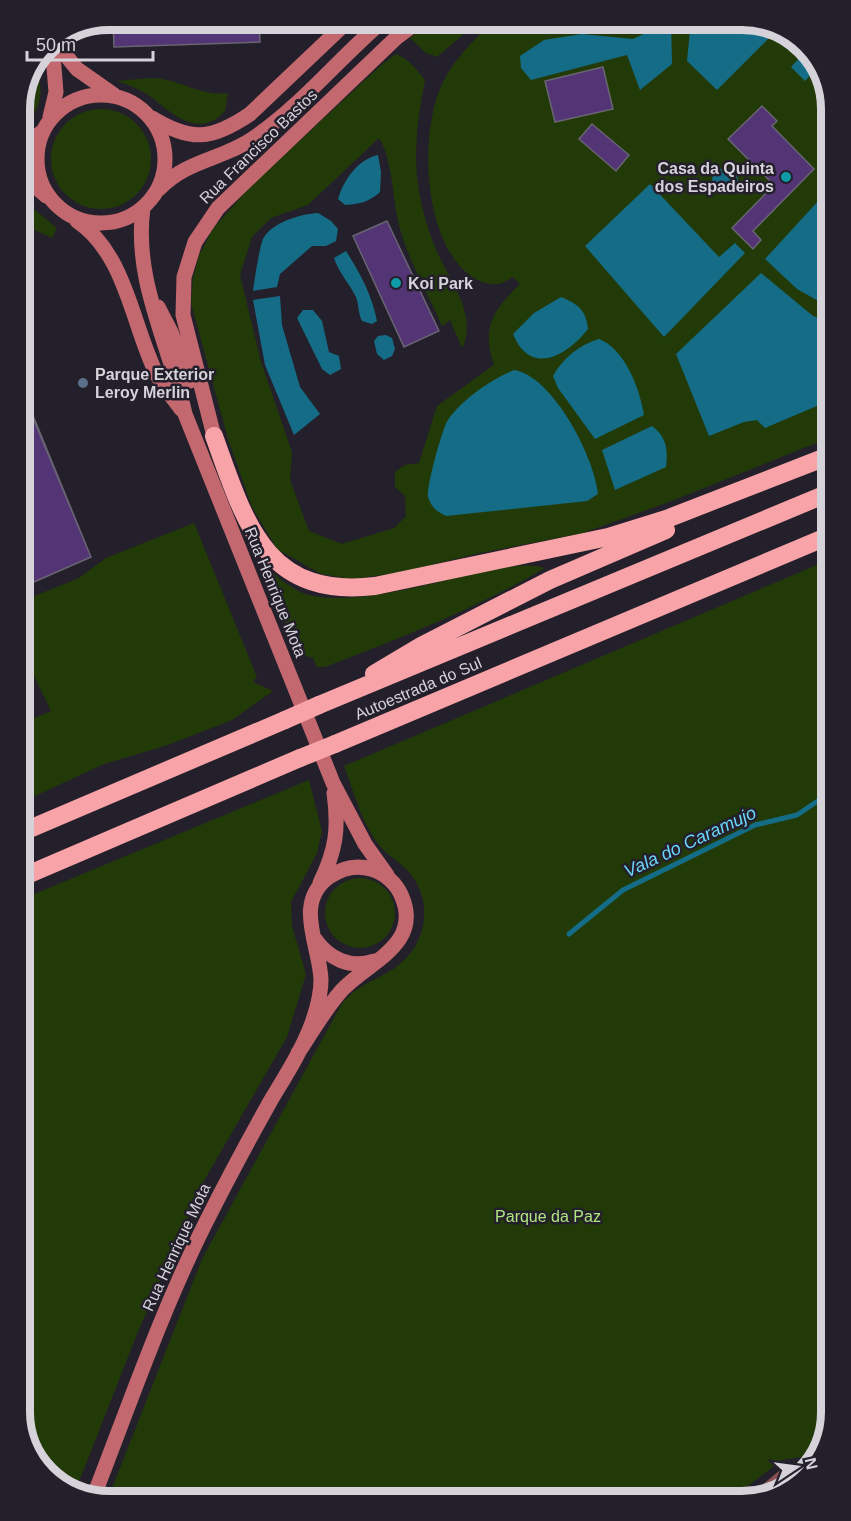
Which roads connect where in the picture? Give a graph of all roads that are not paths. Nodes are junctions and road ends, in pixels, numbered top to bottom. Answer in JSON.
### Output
{"nodes":[{"id":1,"x":339,"y":30,"type":"edge"},
{"id":2,"x":373,"y":30,"type":"edge"},
{"id":3,"x":407,"y":30,"type":"edge"},
{"id":4,"x":59,"y":49,"type":"edge"},
{"id":5,"x":54,"y":53,"type":"edge"},
{"id":6,"x":114,"y":95,"type":"junction"},
{"id":7,"x":152,"y":118,"type":"junction"},
{"id":8,"x":46,"y":126,"type":"junction"},
{"id":9,"x":30,"y":139,"type":"edge"},
{"id":10,"x":30,"y":186,"type":"edge"},
{"id":11,"x":158,"y":190,"type":"junction"},
{"id":12,"x":52,"y":201,"type":"junction"},
{"id":13,"x":143,"y":208,"type":"junction"},
{"id":14,"x":66,"y":213,"type":"junction"},
{"id":15,"x":150,"y":293,"type":"junction"},
{"id":16,"x":185,"y":414,"type":"junction"},
{"id":17,"x":214,"y":436,"type":"junction"},
{"id":18,"x":821,"y":459,"type":"edge"},
{"id":19,"x":788,"y":474,"type":"junction"},
{"id":20,"x":821,"y":496,"type":"edge"},
{"id":21,"x":821,"y":539,"type":"edge"},
{"id":22,"x":346,"y":694,"type":"junction"},
{"id":23,"x":333,"y":783,"type":"junction"},
{"id":24,"x":30,"y":829,"type":"edge"},
{"id":25,"x":30,"y":874,"type":"edge"},
{"id":26,"x":392,"y":881,"type":"junction"},
{"id":27,"x":318,"y":888,"type":"junction"},
{"id":28,"x":311,"y":928,"type":"junction"},
{"id":29,"x":381,"y":958,"type":"junction"},
{"id":30,"x":298,"y":1053,"type":"junction"},
{"id":31,"x":790,"y":1475,"type":"edge"},
{"id":32,"x":776,"y":1484,"type":"edge"},
{"id":33,"x":96,"y":1489,"type":"edge"}],
"edges":[{"from":1,"to":7,"type":"street"},
{"from":2,"to":11,"type":"street"},
{"from":3,"to":17,"type":"street","name":"Rua Francisco Bastos"},
{"from":4,"to":6,"type":"street"},
{"from":5,"to":8,"type":"street"},
{"from":6,"to":7,"type":"street"},
{"from":6,"to":8,"type":"street"},
{"from":7,"to":11,"type":"street"},
{"from":8,"to":9,"type":"street"},
{"from":8,"to":12,"type":"street"},
{"from":10,"to":12,"type":"street"},
{"from":11,"to":13,"type":"street"},
{"from":12,"to":14,"type":"street"},
{"from":13,"to":14,"type":"street"},
{"from":13,"to":15,"type":"street","name":"Rua Henrique Mota"},
{"from":14,"to":16,"type":"street","name":"Rua Henrique Mota"},
{"from":15,"to":16,"type":"street","name":"Rua Henrique Mota"},
{"from":15,"to":17,"type":"street"},
{"from":16,"to":23,"type":"street","name":"Rua Henrique Mota"},
{"from":17,"to":19,"type":"highway"},
{"from":18,"to":19,"type":"highway"},
{"from":19,"to":22,"type":"highway"},
{"from":20,"to":22,"type":"highway","name":"Autoestrada do Sul"},
{"from":21,"to":25,"type":"highway","name":"Autoestrada do Sul","bridge":true},
{"from":22,"to":24,"type":"highway","name":"Autoestrada do Sul","bridge":true},
{"from":23,"to":26,"type":"street","name":"Rua Henrique Mota"},
{"from":23,"to":27,"type":"street","name":"Rua Henrique Mota"},
{"from":26,"to":27,"type":"street"},
{"from":26,"to":29,"type":"street"},
{"from":27,"to":28,"type":"street"},
{"from":28,"to":29,"type":"street"},
{"from":28,"to":30,"type":"street"},
{"from":29,"to":30,"type":"street"},
{"from":30,"to":33,"type":"street","name":"Rua Henrique Mota"},
{"from":31,"to":32,"type":"street"}]}
